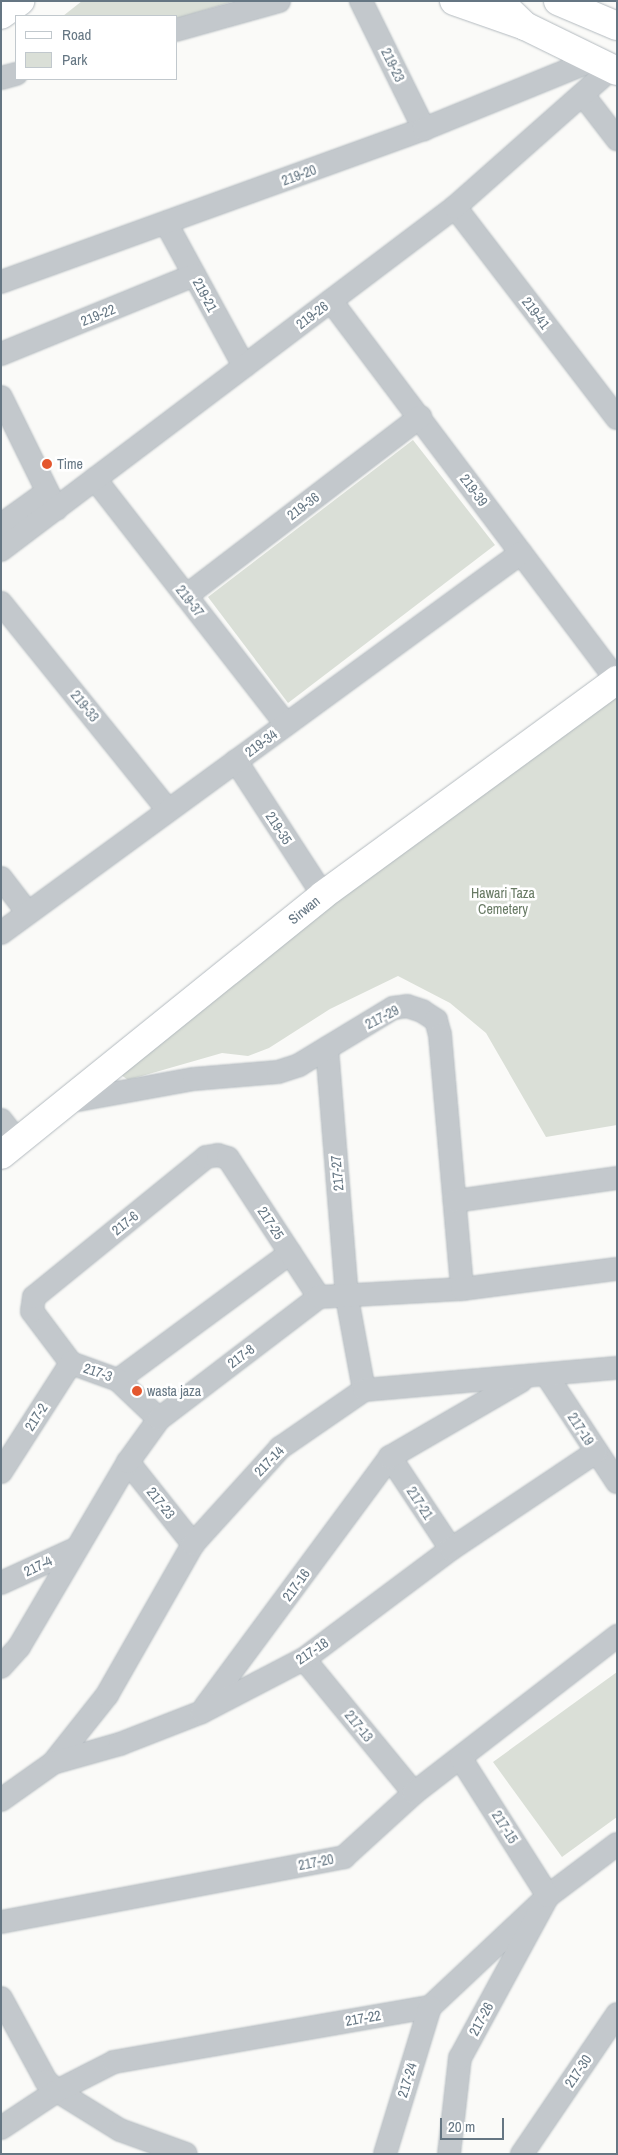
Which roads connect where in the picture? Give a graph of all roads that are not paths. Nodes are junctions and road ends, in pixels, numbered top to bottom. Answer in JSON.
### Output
{"nodes":[{"id":1,"x":20,"y":1,"type":"edge"},
{"id":2,"x":279,"y":1,"type":"edge"},
{"id":3,"x":361,"y":1,"type":"edge"},
{"id":4,"x":454,"y":1,"type":"edge"},
{"id":5,"x":499,"y":1,"type":"edge"},
{"id":6,"x":558,"y":1,"type":"edge"},
{"id":7,"x":1,"y":15,"type":"edge"},
{"id":8,"x":525,"y":26,"type":"junction"},
{"id":9,"x":617,"y":26,"type":"edge"},
{"id":10,"x":178,"y":29,"type":"edge"},
{"id":11,"x":607,"y":66,"type":"edge"},
{"id":12,"x":15,"y":74,"type":"edge"},
{"id":13,"x":1,"y":78,"type":"edge"},
{"id":14,"x":583,"y":94,"type":"junction"},
{"id":15,"x":424,"y":129,"type":"junction"},
{"id":16,"x":617,"y":139,"type":"edge"},
{"id":17,"x":455,"y":207,"type":"junction"},
{"id":18,"x":166,"y":223,"type":"junction"},
{"id":19,"x":195,"y":275,"type":"junction"},
{"id":20,"x":1,"y":282,"type":"edge"},
{"id":21,"x":331,"y":301,"type":"junction"},
{"id":22,"x":1,"y":354,"type":"edge"},
{"id":23,"x":244,"y":366,"type":"junction"},
{"id":24,"x":1,"y":397,"type":"edge"},
{"id":25,"x":420,"y":417,"type":"junction"},
{"id":26,"x":617,"y":418,"type":"edge"},
{"id":27,"x":95,"y":479,"type":"junction"},
{"id":28,"x":51,"y":500,"type":"junction"},
{"id":29,"x":1,"y":525,"type":"edge"},
{"id":30,"x":1,"y":550,"type":"edge"},
{"id":31,"x":521,"y":553,"type":"junction"},
{"id":32,"x":186,"y":596,"type":"junction"},
{"id":33,"x":1,"y":603,"type":"edge"},
{"id":34,"x":617,"y":680,"type":"edge"},
{"id":35,"x":286,"y":724,"type":"junction"},
{"id":36,"x":236,"y":761,"type":"junction"},
{"id":37,"x":168,"y":810,"type":"junction"},
{"id":38,"x":1,"y":878,"type":"edge"},
{"id":39,"x":323,"y":895,"type":"junction"},
{"id":40,"x":28,"y":913,"type":"junction"},
{"id":41,"x":1,"y":933,"type":"edge"},
{"id":42,"x":327,"y":1048,"type":"junction"},
{"id":43,"x":67,"y":1102,"type":"junction"},
{"id":44,"x":1,"y":1120,"type":"edge"},
{"id":45,"x":10,"y":1149,"type":"edge"},
{"id":46,"x":218,"y":1154,"type":"joint"},
{"id":47,"x":617,"y":1178,"type":"edge"},
{"id":48,"x":455,"y":1202,"type":"junction"},
{"id":49,"x":290,"y":1253,"type":"junction"},
{"id":50,"x":617,"y":1269,"type":"edge"},
{"id":51,"x":462,"y":1289,"type":"junction"},
{"id":52,"x":34,"y":1296,"type":"joint"},
{"id":53,"x":319,"y":1297,"type":"junction"},
{"id":54,"x":347,"y":1298,"type":"junction"},
{"id":55,"x":71,"y":1363,"type":"junction"},
{"id":56,"x":617,"y":1368,"type":"edge"},
{"id":57,"x":537,"y":1377,"type":"junction"},
{"id":58,"x":118,"y":1380,"type":"junction"},
{"id":59,"x":364,"y":1390,"type":"junction"},
{"id":60,"x":159,"y":1419,"type":"junction"},
{"id":61,"x":596,"y":1452,"type":"junction"},
{"id":62,"x":390,"y":1457,"type":"junction"},
{"id":63,"x":128,"y":1462,"type":"junction"},
{"id":64,"x":1,"y":1472,"type":"edge"},
{"id":65,"x":617,"y":1482,"type":"edge"},
{"id":66,"x":193,"y":1544,"type":"junction"},
{"id":67,"x":75,"y":1549,"type":"junction"},
{"id":68,"x":451,"y":1550,"type":"junction"},
{"id":69,"x":1,"y":1583,"type":"edge"},
{"id":70,"x":615,"y":1640,"type":"edge"},
{"id":71,"x":304,"y":1659,"type":"junction"},
{"id":72,"x":1,"y":1666,"type":"edge"},
{"id":73,"x":202,"y":1712,"type":"junction"},
{"id":74,"x":461,"y":1759,"type":"junction"},
{"id":75,"x":53,"y":1763,"type":"junction"},
{"id":76,"x":414,"y":1793,"type":"junction"},
{"id":77,"x":1,"y":1800,"type":"edge"},
{"id":78,"x":617,"y":1844,"type":"edge"},
{"id":79,"x":548,"y":1896,"type":"junction"},
{"id":80,"x":1,"y":1922,"type":"edge"},
{"id":81,"x":1,"y":1998,"type":"edge"},
{"id":82,"x":430,"y":2007,"type":"junction"},
{"id":83,"x":617,"y":2014,"type":"edge"},
{"id":84,"x":57,"y":2091,"type":"junction"},
{"id":85,"x":1,"y":2128,"type":"edge"},
{"id":86,"x":186,"y":2154,"type":"edge"},
{"id":87,"x":385,"y":2154,"type":"edge"},
{"id":88,"x":450,"y":2154,"type":"edge"},
{"id":89,"x":522,"y":2154,"type":"edge"}],
"edges":[{"from":1,"to":7,"type":"main road"},
{"from":2,"to":10,"type":"street"},
{"from":3,"to":15,"type":"street","name":"219-23"},
{"from":4,"to":8,"type":"main road"},
{"from":5,"to":8,"type":"main road"},
{"from":6,"to":9,"type":"main road"},
{"from":8,"to":11,"type":"main road"},
{"from":11,"to":14,"type":"street","name":"219-26"},
{"from":11,"to":15,"type":"street","name":"219-20"},
{"from":12,"to":13,"type":"street"},
{"from":14,"to":16,"type":"street"},
{"from":14,"to":17,"type":"street","name":"219-26"},
{"from":15,"to":18,"type":"street","name":"219-20"},
{"from":17,"to":21,"type":"street","name":"219-26"},
{"from":17,"to":26,"type":"street","name":"219-41"},
{"from":18,"to":19,"type":"street","name":"219-21"},
{"from":18,"to":20,"type":"street","name":"219-20"},
{"from":19,"to":22,"type":"street","name":"219-22"},
{"from":19,"to":23,"type":"street","name":"219-21"},
{"from":21,"to":23,"type":"street","name":"219-26"},
{"from":21,"to":25,"type":"street","name":"219-39"},
{"from":23,"to":27,"type":"street","name":"219-26"},
{"from":24,"to":28,"type":"street"},
{"from":25,"to":31,"type":"street","name":"219-39"},
{"from":25,"to":32,"type":"street","name":"219-36"},
{"from":27,"to":28,"type":"street","name":"219-26"},
{"from":27,"to":32,"type":"street","name":"219-37"},
{"from":28,"to":29,"type":"street"},
{"from":28,"to":30,"type":"street","name":"219-26"},
{"from":31,"to":34,"type":"street","name":"219-39"},
{"from":31,"to":35,"type":"street","name":"219-34"},
{"from":32,"to":35,"type":"street","name":"219-37"},
{"from":33,"to":37,"type":"street","name":"219-33"},
{"from":34,"to":39,"type":"main road","name":"Sirwan"},
{"from":35,"to":36,"type":"street","name":"219-34"},
{"from":36,"to":37,"type":"street","name":"219-34"},
{"from":36,"to":39,"type":"street","name":"219-35"},
{"from":37,"to":40,"type":"street","name":"219-34"},
{"from":38,"to":40,"type":"street"},
{"from":39,"to":43,"type":"main road","name":"Sirwan"},
{"from":40,"to":41,"type":"street","name":"219-34"},
{"from":42,"to":43,"type":"street","name":"217-29"},
{"from":42,"to":48,"type":"street","name":"217-29"},
{"from":42,"to":54,"type":"street","name":"217-27"},
{"from":43,"to":45,"type":"main road","name":"Sirwan"},
{"from":44,"to":45,"type":"street"},
{"from":46,"to":49,"type":"street","name":"217-25"},
{"from":46,"to":52,"type":"street","name":"217-6"},
{"from":47,"to":48,"type":"street"},
{"from":48,"to":51,"type":"street","name":"217-29"},
{"from":49,"to":53,"type":"street","name":"217-25"},
{"from":49,"to":58,"type":"street"},
{"from":50,"to":51,"type":"street"},
{"from":51,"to":54,"type":"street"},
{"from":52,"to":55,"type":"street","name":"217-3"},
{"from":53,"to":54,"type":"street"},
{"from":53,"to":60,"type":"street","name":"217-8"},
{"from":54,"to":59,"type":"street","name":"217-27"},
{"from":55,"to":58,"type":"street","name":"217-3"},
{"from":55,"to":64,"type":"street","name":"217-2"},
{"from":56,"to":57,"type":"street"},
{"from":57,"to":59,"type":"street"},
{"from":57,"to":61,"type":"street","name":"217-19"},
{"from":57,"to":62,"type":"street"},
{"from":58,"to":60,"type":"street","name":"217-3"},
{"from":59,"to":66,"type":"street","name":"217-14"},
{"from":60,"to":63,"type":"street","name":"217-8"},
{"from":61,"to":65,"type":"street","name":"217-19"},
{"from":61,"to":68,"type":"street","name":"217-18"},
{"from":62,"to":68,"type":"street","name":"217-21"},
{"from":62,"to":73,"type":"street","name":"217-16"},
{"from":63,"to":66,"type":"street","name":"217-23"},
{"from":63,"to":67,"type":"street","name":"217-8"},
{"from":66,"to":75,"type":"street","name":"217-14"},
{"from":67,"to":69,"type":"street","name":"217-4"},
{"from":67,"to":72,"type":"street","name":"217-8"},
{"from":68,"to":71,"type":"street","name":"217-18"},
{"from":70,"to":74,"type":"street","name":"217-20"},
{"from":71,"to":73,"type":"street","name":"217-18"},
{"from":71,"to":76,"type":"street","name":"217-13"},
{"from":73,"to":75,"type":"street","name":"217-18"},
{"from":74,"to":76,"type":"street","name":"217-20"},
{"from":74,"to":79,"type":"street","name":"217-15"},
{"from":75,"to":77,"type":"street","name":"217-18"},
{"from":76,"to":80,"type":"street","name":"217-20"},
{"from":78,"to":79,"type":"street"},
{"from":79,"to":82,"type":"street"},
{"from":79,"to":88,"type":"street","name":"217-26"},
{"from":81,"to":84,"type":"street"},
{"from":82,"to":84,"type":"street","name":"217-22"},
{"from":82,"to":87,"type":"street","name":"217-24"},
{"from":83,"to":89,"type":"street","name":"217-30"},
{"from":84,"to":85,"type":"street","name":"217-22"},
{"from":84,"to":86,"type":"street"}]}
